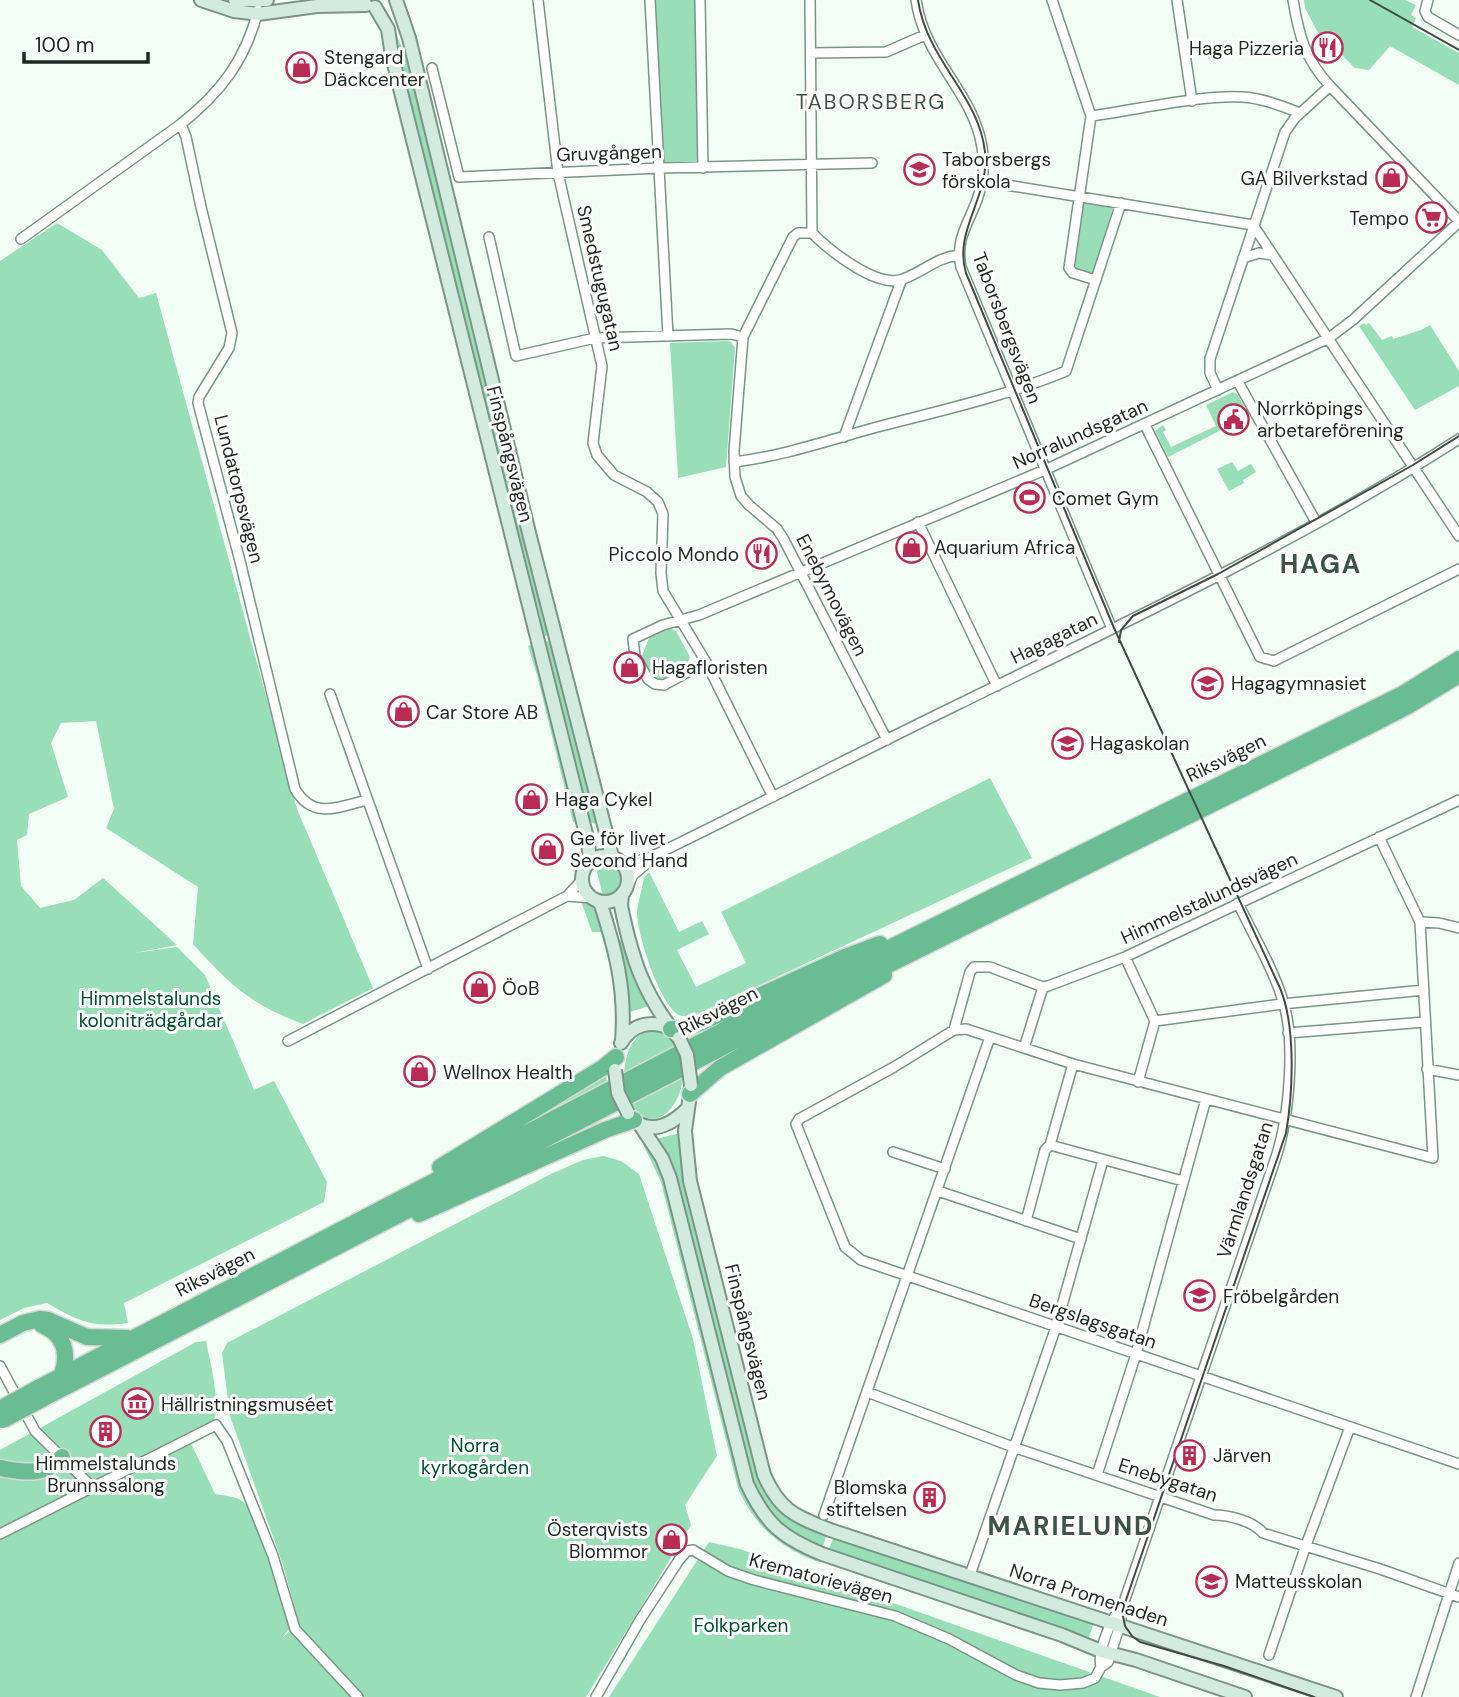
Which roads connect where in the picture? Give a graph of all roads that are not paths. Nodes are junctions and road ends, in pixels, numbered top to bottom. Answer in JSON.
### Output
{"nodes":[{"id":1,"x":201,"y":0,"type":"edge"},
{"id":2,"x":235,"y":0,"type":"edge"},
{"id":3,"x":260,"y":0,"type":"edge"},
{"id":4,"x":267,"y":0,"type":"edge"},
{"id":5,"x":335,"y":0,"type":"edge"},
{"id":6,"x":538,"y":0,"type":"edge"},
{"id":7,"x":650,"y":0,"type":"edge"},
{"id":8,"x":700,"y":0,"type":"edge"},
{"id":9,"x":810,"y":0,"type":"edge"},
{"id":10,"x":916,"y":0,"type":"edge"},
{"id":11,"x":1052,"y":0,"type":"edge"},
{"id":12,"x":1177,"y":0,"type":"edge"},
{"id":13,"x":1293,"y":0,"type":"edge"},
{"id":14,"x":1428,"y":0,"type":"edge"},
{"id":15,"x":392,"y":1,"type":"edge"},
{"id":16,"x":367,"y":5,"type":"edge"},
{"id":17,"x":317,"y":6,"type":"junction"},
{"id":18,"x":258,"y":14,"type":"junction"},
{"id":19,"x":1459,"y":35,"type":"edge"},
{"id":20,"x":925,"y":36,"type":"junction"},
{"id":21,"x":811,"y":53,"type":"junction"},
{"id":22,"x":432,"y":68,"type":"dead end"},
{"id":23,"x":1330,"y":86,"type":"junction"},
{"id":24,"x":1192,"y":101,"type":"junction"},
{"id":25,"x":1300,"y":113,"type":"junction"},
{"id":26,"x":1091,"y":116,"type":"junction"},
{"id":27,"x":181,"y":124,"type":"junction"},
{"id":28,"x":872,"y":163,"type":"dead end"},
{"id":29,"x":812,"y":164,"type":"junction"},
{"id":30,"x":660,"y":168,"type":"junction"},
{"id":31,"x":703,"y":168,"type":"junction"},
{"id":32,"x":558,"y":173,"type":"junction"},
{"id":33,"x":982,"y":181,"type":"junction"},
{"id":34,"x":1079,"y":197,"type":"junction"},
{"id":35,"x":1121,"y":204,"type":"junction"},
{"id":36,"x":1459,"y":222,"type":"edge"},
{"id":37,"x":1253,"y":225,"type":"junction"},
{"id":38,"x":812,"y":233,"type":"junction"},
{"id":39,"x":489,"y":237,"type":"dead end"},
{"id":40,"x":21,"y":239,"type":"dead end"},
{"id":41,"x":1273,"y":255,"type":"junction"},
{"id":42,"x":959,"y":256,"type":"junction"},
{"id":43,"x":1243,"y":258,"type":"junction"},
{"id":44,"x":1096,"y":280,"type":"junction"},
{"id":45,"x":901,"y":281,"type":"junction"},
{"id":46,"x":668,"y":336,"type":"junction"},
{"id":47,"x":743,"y":337,"type":"junction"},
{"id":48,"x":595,"y":338,"type":"junction"},
{"id":49,"x":1329,"y":338,"type":"junction"},
{"id":50,"x":1238,"y":382,"type":"junction"},
{"id":51,"x":1217,"y":390,"type":"junction"},
{"id":52,"x":1013,"y":391,"type":"junction"},
{"id":53,"x":1145,"y":425,"type":"junction"},
{"id":54,"x":844,"y":437,"type":"junction"},
{"id":55,"x":1459,"y":439,"type":"edge"},
{"id":56,"x":734,"y":462,"type":"junction"},
{"id":57,"x":1415,"y":467,"type":"junction"},
{"id":58,"x":1045,"y":470,"type":"junction"},
{"id":59,"x":918,"y":522,"type":"junction"},
{"id":60,"x":1316,"y":522,"type":"junction"},
{"id":61,"x":1459,"y":536,"type":"edge"},
{"id":62,"x":1459,"y":569,"type":"edge"},
{"id":63,"x":800,"y":573,"type":"junction"},
{"id":64,"x":1219,"y":576,"type":"junction"},
{"id":65,"x":681,"y":620,"type":"junction"},
{"id":66,"x":1112,"y":629,"type":"junction"},
{"id":67,"x":1459,"y":659,"type":"edge"},
{"id":68,"x":706,"y":662,"type":"junction"},
{"id":69,"x":1459,"y":675,"type":"edge"},
{"id":70,"x":998,"y":685,"type":"junction"},
{"id":71,"x":330,"y":694,"type":"dead end"},
{"id":72,"x":887,"y":740,"type":"junction"},
{"id":73,"x":773,"y":797,"type":"junction"},
{"id":74,"x":367,"y":800,"type":"junction"},
{"id":75,"x":1459,"y":800,"type":"edge"},
{"id":76,"x":1379,"y":837,"type":"junction"},
{"id":77,"x":657,"y":854,"type":"junction"},
{"id":78,"x":616,"y":859,"type":"junction"},
{"id":79,"x":590,"y":861,"type":"junction"},
{"id":80,"x":582,"y":880,"type":"junction"},
{"id":81,"x":624,"y":892,"type":"junction"},
{"id":82,"x":567,"y":896,"type":"junction"},
{"id":83,"x":596,"y":900,"type":"junction"},
{"id":84,"x":1238,"y":903,"type":"junction"},
{"id":85,"x":1420,"y":922,"type":"junction"},
{"id":86,"x":1459,"y":928,"type":"edge"},
{"id":87,"x":929,"y":936,"type":"junction"},
{"id":88,"x":1125,"y":957,"type":"junction"},
{"id":89,"x":428,"y":969,"type":"junction"},
{"id":90,"x":1043,"y":987,"type":"junction"},
{"id":91,"x":1424,"y":990,"type":"junction"},
{"id":92,"x":1284,"y":1004,"type":"junction"},
{"id":93,"x":1155,"y":1021,"type":"junction"},
{"id":94,"x":1425,"y":1022,"type":"junction"},
{"id":95,"x":954,"y":1030,"type":"junction"},
{"id":96,"x":1288,"y":1033,"type":"junction"},
{"id":97,"x":675,"y":1034,"type":"junction"},
{"id":98,"x":990,"y":1037,"type":"junction"},
{"id":99,"x":288,"y":1041,"type":"dead end"},
{"id":100,"x":622,"y":1041,"type":"junction"},
{"id":101,"x":1024,"y":1048,"type":"junction"},
{"id":102,"x":615,"y":1064,"type":"junction"},
{"id":103,"x":1073,"y":1064,"type":"junction"},
{"id":104,"x":1427,"y":1069,"type":"junction"},
{"id":105,"x":1459,"y":1075,"type":"edge"},
{"id":106,"x":1138,"y":1082,"type":"junction"},
{"id":107,"x":689,"y":1096,"type":"junction"},
{"id":108,"x":1206,"y":1099,"type":"junction"},
{"id":109,"x":634,"y":1119,"type":"junction"},
{"id":110,"x":1286,"y":1121,"type":"junction"},
{"id":111,"x":1050,"y":1145,"type":"junction"},
{"id":112,"x":893,"y":1152,"type":"dead end"},
{"id":113,"x":1103,"y":1160,"type":"junction"},
{"id":114,"x":945,"y":1169,"type":"junction"},
{"id":115,"x":1183,"y":1181,"type":"junction"},
{"id":116,"x":938,"y":1191,"type":"junction"},
{"id":117,"x":1026,"y":1221,"type":"junction"},
{"id":118,"x":1081,"y":1240,"type":"junction"},
{"id":119,"x":341,"y":1244,"type":"junction"},
{"id":120,"x":313,"y":1245,"type":"junction"},
{"id":121,"x":908,"y":1276,"type":"junction"},
{"id":122,"x":23,"y":1323,"type":"junction"},
{"id":123,"x":1056,"y":1327,"type":"junction"},
{"id":124,"x":0,"y":1335,"type":"edge"},
{"id":125,"x":134,"y":1338,"type":"junction"},
{"id":126,"x":1136,"y":1354,"type":"junction"},
{"id":127,"x":0,"y":1366,"type":"edge"},
{"id":128,"x":62,"y":1375,"type":"junction"},
{"id":129,"x":1201,"y":1376,"type":"junction"},
{"id":130,"x":867,"y":1392,"type":"junction"},
{"id":131,"x":42,"y":1393,"type":"junction"},
{"id":132,"x":1,"y":1417,"type":"edge"},
{"id":133,"x":1350,"y":1427,"type":"junction"},
{"id":134,"x":1013,"y":1447,"type":"junction"},
{"id":135,"x":62,"y":1457,"type":"junction"},
{"id":136,"x":1459,"y":1464,"type":"edge"},
{"id":137,"x":2,"y":1467,"type":"edge"},
{"id":138,"x":1097,"y":1475,"type":"junction"},
{"id":139,"x":92,"y":1487,"type":"junction"},
{"id":140,"x":1160,"y":1496,"type":"junction"},
{"id":141,"x":824,"y":1516,"type":"dead end"},
{"id":142,"x":830,"y":1530,"type":"joint"},
{"id":143,"x":0,"y":1534,"type":"edge"},
{"id":144,"x":1305,"y":1548,"type":"junction"},
{"id":145,"x":1459,"y":1563,"type":"edge"},
{"id":146,"x":970,"y":1575,"type":"junction"},
{"id":147,"x":1448,"y":1592,"type":"junction"},
{"id":148,"x":1459,"y":1597,"type":"edge"},
{"id":149,"x":1115,"y":1624,"type":"junction"},
{"id":150,"x":1107,"y":1649,"type":"junction"},
{"id":151,"x":1269,"y":1655,"type":"dead end"},
{"id":152,"x":358,"y":1697,"type":"edge"},
{"id":153,"x":596,"y":1697,"type":"edge"},
{"id":154,"x":1245,"y":1697,"type":"edge"},
{"id":155,"x":1336,"y":1697,"type":"edge"},
{"id":156,"x":1416,"y":1697,"type":"edge"}],
"edges":[{"from":1,"to":18,"type":"main road"},
{"from":2,"to":3,"type":"main road"},
{"from":3,"to":4,"type":"main road"},
{"from":3,"to":18,"type":"street"},
{"from":5,"to":17,"type":"main road"},
{"from":6,"to":32,"type":"street","name":"Smedstugugatan"},
{"from":7,"to":30,"type":"street"},
{"from":8,"to":31,"type":"street"},
{"from":9,"to":21,"type":"street"},
{"from":10,"to":20,"type":"street","name":"Taborsbergsvägen"},
{"from":11,"to":26,"type":"street"},
{"from":12,"to":24,"type":"street"},
{"from":13,"to":23,"type":"street"},
{"from":14,"to":19,"type":"street"},
{"from":15,"to":16,"type":"main road","name":"Finspångsvägen"},
{"from":15,"to":78,"type":"main road","name":"Finspångsvägen"},
{"from":16,"to":17,"type":"main road"},
{"from":16,"to":79,"type":"main road","name":"Finspångsvägen"},
{"from":17,"to":18,"type":"main road"},
{"from":18,"to":27,"type":"street"},
{"from":20,"to":21,"type":"street"},
{"from":20,"to":33,"type":"street","name":"Taborsbergsvägen"},
{"from":21,"to":29,"type":"street"},
{"from":22,"to":32,"type":"street","name":"Gruvgången"},
{"from":23,"to":25,"type":"street"},
{"from":23,"to":36,"type":"street"},
{"from":24,"to":25,"type":"street"},
{"from":24,"to":26,"type":"street"},
{"from":25,"to":37,"type":"street"},
{"from":26,"to":34,"type":"street"},
{"from":27,"to":40,"type":"street"},
{"from":27,"to":74,"type":"street","name":"Lundatorpsvägen"},
{"from":28,"to":29,"type":"street","name":"Gruvgången"},
{"from":29,"to":31,"type":"street","name":"Gruvgången"},
{"from":29,"to":38,"type":"street"},
{"from":30,"to":31,"type":"street","name":"Gruvgången"},
{"from":30,"to":32,"type":"street","name":"Gruvgången"},
{"from":30,"to":46,"type":"street"},
{"from":32,"to":48,"type":"street","name":"Smedstugugatan"},
{"from":33,"to":34,"type":"street"},
{"from":33,"to":42,"type":"street","name":"Taborsbergsvägen"},
{"from":34,"to":35,"type":"street"},
{"from":34,"to":44,"type":"street"},
{"from":35,"to":37,"type":"street"},
{"from":35,"to":44,"type":"street"},
{"from":36,"to":49,"type":"street","name":"Norralundsgatan"},
{"from":37,"to":41,"type":"street"},
{"from":37,"to":43,"type":"street"},
{"from":38,"to":45,"type":"street"},
{"from":38,"to":47,"type":"street","name":"Enebymovägen"},
{"from":39,"to":48,"type":"street"},
{"from":41,"to":43,"type":"street"},
{"from":41,"to":49,"type":"street"},
{"from":42,"to":45,"type":"street"},
{"from":42,"to":52,"type":"street","name":"Taborsbergsvägen"},
{"from":43,"to":51,"type":"street"},
{"from":44,"to":52,"type":"street"},
{"from":45,"to":54,"type":"street"},
{"from":46,"to":47,"type":"street"},
{"from":46,"to":48,"type":"street"},
{"from":47,"to":56,"type":"street","name":"Enebymovägen"},
{"from":48,"to":65,"type":"street","name":"Smedstugugatan"},
{"from":49,"to":50,"type":"street","name":"Norralundsgatan"},
{"from":49,"to":57,"type":"street"},
{"from":50,"to":51,"type":"street","name":"Norralundsgatan"},
{"from":50,"to":60,"type":"street"},
{"from":51,"to":53,"type":"street","name":"Norralundsgatan"},
{"from":52,"to":54,"type":"street"},
{"from":52,"to":58,"type":"street","name":"Taborsbergsvägen"},
{"from":53,"to":58,"type":"street","name":"Norralundsgatan"},
{"from":53,"to":64,"type":"street"},
{"from":54,"to":56,"type":"street"},
{"from":55,"to":57,"type":"street","name":"Hagagatan"},
{"from":56,"to":63,"type":"street","name":"Enebymovägen"},
{"from":57,"to":60,"type":"street","name":"Hagagatan"},
{"from":57,"to":61,"type":"street"},
{"from":58,"to":59,"type":"street","name":"Norralundsgatan"},
{"from":58,"to":66,"type":"street","name":"Taborsbergsvägen"},
{"from":59,"to":63,"type":"street","name":"Norralundsgatan"},
{"from":59,"to":70,"type":"street"},
{"from":60,"to":64,"type":"street","name":"Hagagatan"},
{"from":62,"to":64,"type":"street"},
{"from":63,"to":65,"type":"street","name":"Norralundsgatan"},
{"from":63,"to":72,"type":"street","name":"Enebymovägen"},
{"from":64,"to":66,"type":"street","name":"Hagagatan"},
{"from":65,"to":68,"type":"street","name":"Smedstugugatan"},
{"from":65,"to":68,"type":"street","name":"Norralundsgatan"},
{"from":66,"to":70,"type":"street","name":"Hagagatan"},
{"from":67,"to":87,"type":"highway","name":"Riksvägen"},
{"from":68,"to":73,"type":"street","name":"Smedstugugatan"},
{"from":69,"to":87,"type":"highway","name":"Riksvägen"},
{"from":70,"to":72,"type":"street","name":"Hagagatan"},
{"from":71,"to":74,"type":"street"},
{"from":72,"to":73,"type":"street","name":"Hagagatan"},
{"from":73,"to":77,"type":"street","name":"Hagagatan"},
{"from":74,"to":89,"type":"street"},
{"from":75,"to":76,"type":"street","name":"Himmelstalundsvägen"},
{"from":76,"to":84,"type":"street","name":"Himmelstalundsvägen"},
{"from":76,"to":85,"type":"street"},
{"from":77,"to":78,"type":"street","name":"Hagagatan"},
{"from":77,"to":81,"type":"street","name":"Hagagatan"},
{"from":78,"to":79,"type":"main road"},
{"from":78,"to":81,"type":"main road"},
{"from":79,"to":80,"type":"main road"},
{"from":80,"to":82,"type":"street"},
{"from":80,"to":83,"type":"main road"},
{"from":81,"to":83,"type":"main road"},
{"from":81,"to":97,"type":"main road"},
{"from":82,"to":83,"type":"street"},
{"from":82,"to":89,"type":"street"},
{"from":83,"to":100,"type":"main road"},
{"from":84,"to":88,"type":"street","name":"Himmelstalundsvägen"},
{"from":84,"to":92,"type":"street","name":"Värmlandsgatan"},
{"from":85,"to":86,"type":"street"},
{"from":85,"to":91,"type":"street"},
{"from":87,"to":97,"type":"highway"},
{"from":87,"to":107,"type":"highway"},
{"from":87,"to":119,"type":"highway","name":"Riksvägen"},
{"from":87,"to":120,"type":"highway","name":"Riksvägen"},
{"from":88,"to":90,"type":"street","name":"Himmelstalundsvägen"},
{"from":88,"to":93,"type":"street"},
{"from":89,"to":99,"type":"street"},
{"from":90,"to":95,"type":"street"},
{"from":90,"to":101,"type":"street"},
{"from":91,"to":92,"type":"street"},
{"from":91,"to":94,"type":"street"},
{"from":92,"to":93,"type":"street"},
{"from":92,"to":96,"type":"street","name":"Värmlandsgatan"},
{"from":93,"to":106,"type":"street"},
{"from":94,"to":96,"type":"street"},
{"from":94,"to":104,"type":"street"},
{"from":95,"to":98,"type":"street"},
{"from":95,"to":121,"type":"street","name":"Bergslagsgatan"},
{"from":96,"to":110,"type":"street","name":"Värmlandsgatan"},
{"from":97,"to":100,"type":"main road"},
{"from":97,"to":107,"type":"main road","bridge":true},
{"from":98,"to":101,"type":"street"},
{"from":98,"to":114,"type":"street"},
{"from":100,"to":102,"type":"main road"},
{"from":101,"to":103,"type":"street"},
{"from":102,"to":109,"type":"main road","bridge":true},
{"from":102,"to":120,"type":"highway"},
{"from":103,"to":106,"type":"street"},
{"from":103,"to":111,"type":"street"},
{"from":104,"to":105,"type":"street"},
{"from":104,"to":110,"type":"street"},
{"from":106,"to":108,"type":"street"},
{"from":107,"to":109,"type":"main road"},
{"from":107,"to":142,"type":"main road","name":"Finspångsvägen"},
{"from":108,"to":110,"type":"street"},
{"from":108,"to":115,"type":"street"},
{"from":109,"to":119,"type":"highway"},
{"from":109,"to":150,"type":"main road","name":"Finspångsvägen"},
{"from":110,"to":129,"type":"street","name":"Värmlandsgatan"},
{"from":111,"to":113,"type":"street"},
{"from":111,"to":117,"type":"street"},
{"from":112,"to":114,"type":"street"},
{"from":113,"to":115,"type":"street"},
{"from":113,"to":118,"type":"street"},
{"from":114,"to":116,"type":"street"},
{"from":115,"to":126,"type":"street"},
{"from":116,"to":117,"type":"street"},
{"from":116,"to":121,"type":"street"},
{"from":117,"to":118,"type":"street"},
{"from":118,"to":123,"type":"street"},
{"from":119,"to":131,"type":"highway","name":"Riksvägen"},
{"from":120,"to":125,"type":"highway","name":"Riksvägen"},
{"from":121,"to":123,"type":"street","name":"Bergslagsgatan"},
{"from":121,"to":130,"type":"street"},
{"from":122,"to":124,"type":"highway"},
{"from":122,"to":125,"type":"highway"},
{"from":122,"to":128,"type":"highway"},
{"from":123,"to":126,"type":"street","name":"Bergslagsgatan"},
{"from":123,"to":134,"type":"street"},
{"from":125,"to":128,"type":"highway","name":"Riksvägen"},
{"from":126,"to":129,"type":"street","name":"Bergslagsgatan"},
{"from":126,"to":138,"type":"street"},
{"from":127,"to":135,"type":"street"},
{"from":128,"to":131,"type":"highway","name":"Riksvägen"},
{"from":129,"to":133,"type":"street","name":"Bergslagsgatan"},
{"from":129,"to":140,"type":"street","name":"Värmlandsgatan"},
{"from":130,"to":134,"type":"street","name":"Enebygatan"},
{"from":130,"to":141,"type":"street"},
{"from":131,"to":132,"type":"highway","name":"Riksvägen","bridge":true},
{"from":133,"to":136,"type":"street","name":"Bergslagsgatan"},
{"from":133,"to":144,"type":"street"},
{"from":134,"to":138,"type":"street","name":"Enebygatan"},
{"from":134,"to":146,"type":"street"},
{"from":135,"to":137,"type":"highway"},
{"from":135,"to":139,"type":"street"},
{"from":138,"to":140,"type":"street","name":"Enebygatan"},
{"from":139,"to":143,"type":"street"},
{"from":139,"to":152,"type":"street"},
{"from":140,"to":144,"type":"street","name":"Enebygatan"},
{"from":140,"to":149,"type":"street","name":"Värmlandsgatan"},
{"from":142,"to":146,"type":"main road","name":"Norra Promenaden"},
{"from":144,"to":147,"type":"street","name":"Enebygatan"},
{"from":144,"to":151,"type":"street"},
{"from":145,"to":147,"type":"street"},
{"from":146,"to":149,"type":"main road","name":"Norra Promenaden"},
{"from":147,"to":148,"type":"street","name":"Enebygatan"},
{"from":147,"to":156,"type":"street"},
{"from":149,"to":150,"type":"street","name":"Värmlandsgatan"},
{"from":149,"to":155,"type":"main road","name":"Norra Promenaden"},
{"from":150,"to":153,"type":"street","name":"Krematorievägen"},
{"from":150,"to":154,"type":"main road"}]}
